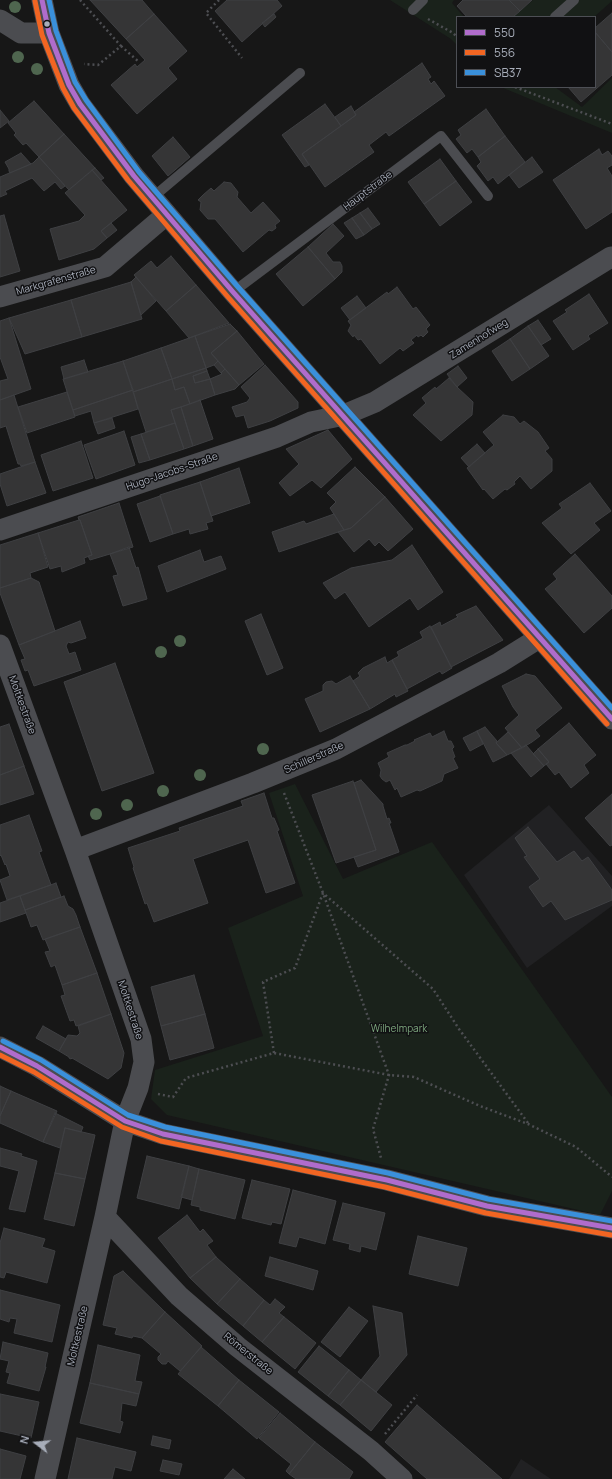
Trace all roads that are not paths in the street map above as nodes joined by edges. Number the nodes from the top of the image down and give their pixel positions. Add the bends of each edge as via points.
1 (42, 0) edge
2 (423, 0) edge
3 (574, 0) edge
4 (413, 10) dead end
5 (556, 16) edge
6 (0, 20) edge
7 (49, 33) junction
8 (300, 73) dead end
9 (488, 196) dead end
10 (152, 198) junction
11 (166, 215) junction
12 (612, 258) edge
13 (233, 292) junction
14 (0, 297) edge
15 (344, 416) junction
16 (0, 530) edge
17 (539, 638) junction
18 (0, 645) edge
19 (612, 719) edge
20 (75, 850) junction
21 (0, 1047) edge
22 (125, 1121) junction
23 (105, 1217) junction
24 (612, 1228) edge
25 (45, 1479) edge
26 (402, 1479) edge

1 - 7 street
2 - 4 lane
3 - 5 lane
6 - 7 street via 21,33
7 - 10 street via 80,104
8 - 10 lane
9 - 13 lane, Hauptstraße via 441,136
10 - 11 street
11 - 13 street
11 - 14 street, Markgrafenstraße via 105,267
12 - 15 street, Zamenhofweg via 375,402
13 - 15 street
15 - 16 street, Hugo-Jacobs-Straße via 311,422 278,437
15 - 17 street
17 - 19 street
17 - 20 street, Schillerstraße via 499,663 343,746 277,774
18 - 20 street, Moltkestraße
20 - 22 street, Moltkestraße via 141,1039 144,1062 138,1088
21 - 22 street
22 - 23 street, Moltkestraße
22 - 24 street via 163,1134 387,1180 487,1206
23 - 25 street, Moltkestraße
23 - 26 street, Römerstraße via 179,1296

